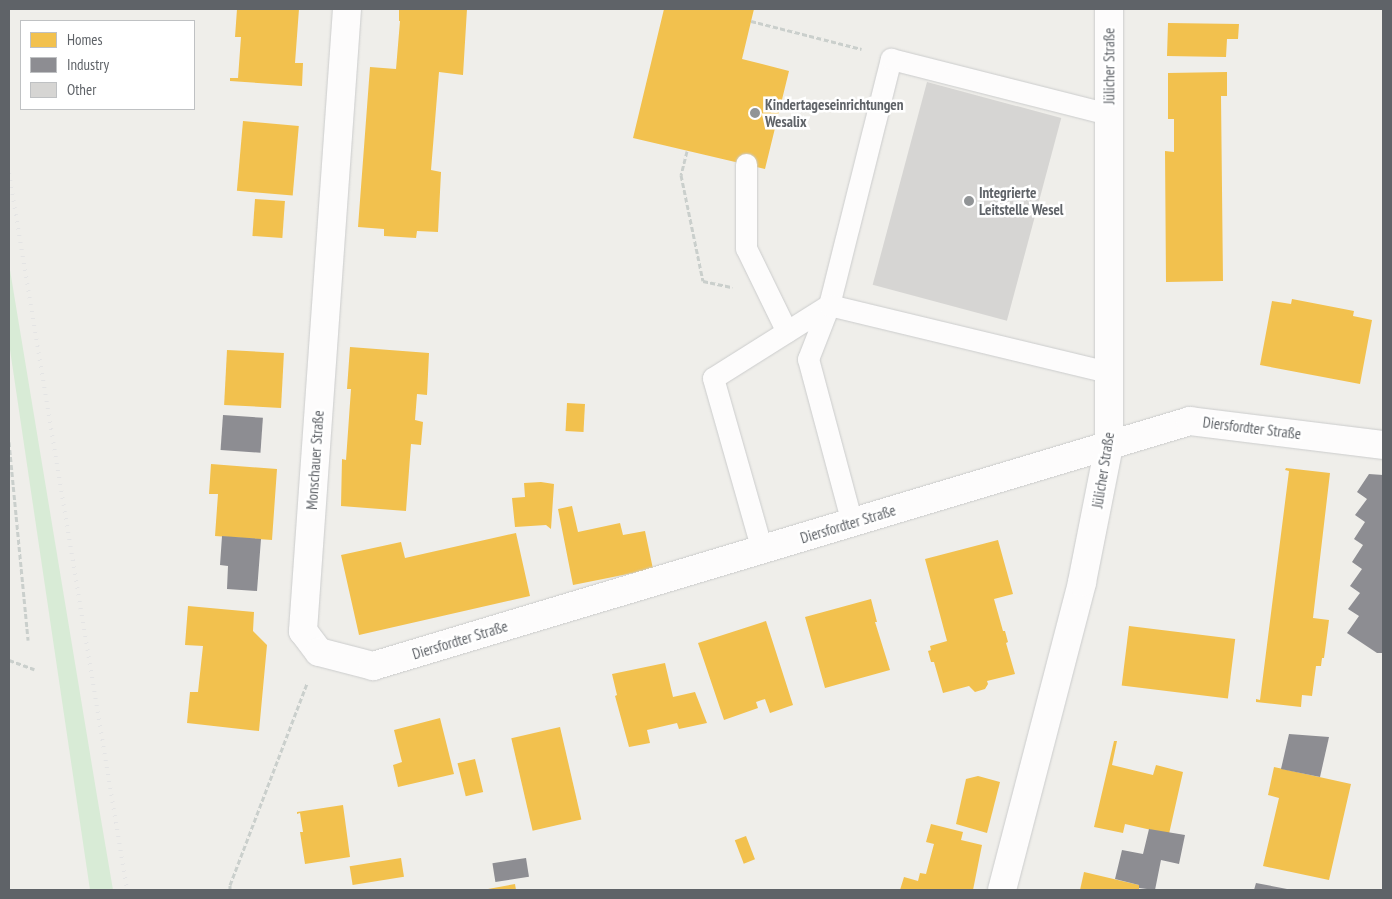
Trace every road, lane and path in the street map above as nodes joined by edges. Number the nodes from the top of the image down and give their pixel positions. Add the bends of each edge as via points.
1 (347, 9) edge
2 (1108, 9) edge
3 (751, 21) dead end
4 (891, 59) junction
5 (1109, 114) junction
6 (687, 151) dead end
7 (746, 164) dead end
8 (769, 295) junction
9 (829, 305) junction
10 (787, 332) junction
11 (1109, 372) junction
12 (9, 442) edge
13 (1383, 445) edge
14 (1110, 446) junction
15 (852, 523) junction
16 (762, 550) junction
17 (28, 640) dead end
18 (319, 652) junction
19 (9, 660) edge
20 (34, 669) dead end
21 (230, 890) edge
22 (1002, 890) edge

1 - 18 street, Monschauer Straße via 303,631
2 - 5 street, Jülicher Straße
3 - 4 path
4 - 5 lane
4 - 9 lane
5 - 11 street, Jülicher Straße
6 - 8 path via 681,175 703,281
7 - 8 lane via 746,248
8 - 10 lane
9 - 10 lane
9 - 11 lane
9 - 15 lane via 808,359
10 - 16 lane via 713,378
11 - 14 street, Jülicher Straße
12 - 17 path
13 - 14 street, Diersfordter Straße via 1190,421
14 - 15 street, Diersfordter Straße
14 - 22 street, Jülicher Straße via 1082,582
15 - 16 street, Diersfordter Straße
16 - 18 street, Diersfordter Straße via 373,666
18 - 21 path
19 - 20 path

